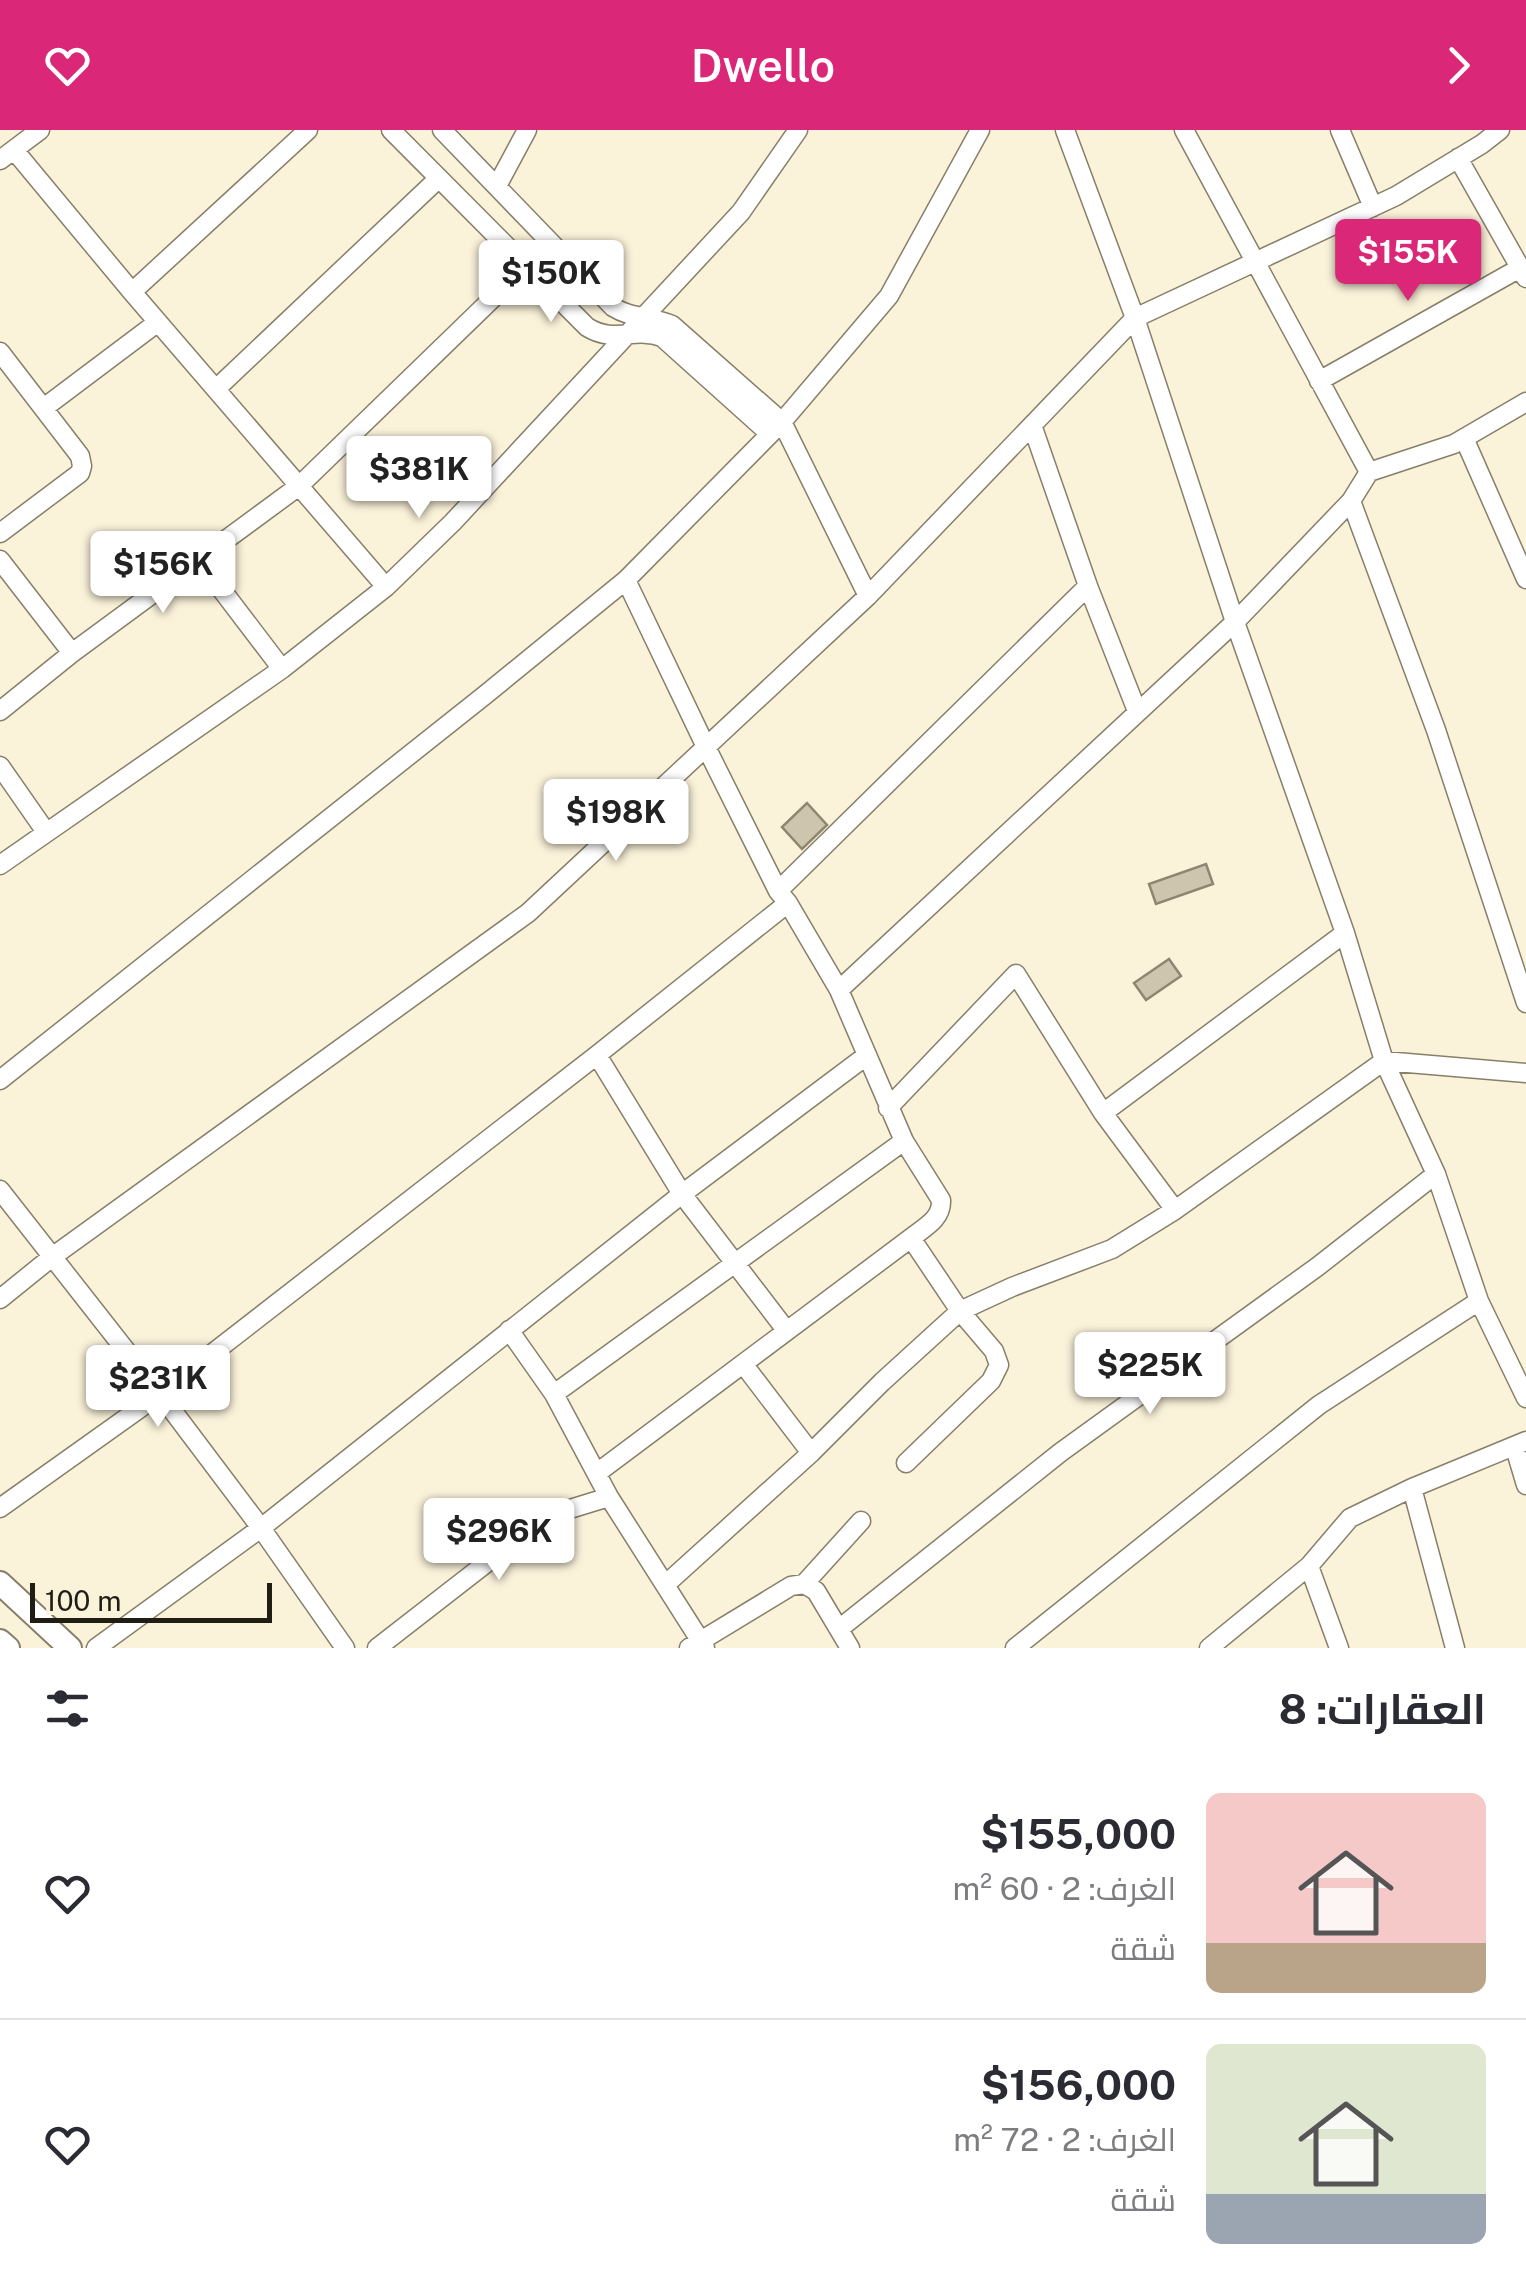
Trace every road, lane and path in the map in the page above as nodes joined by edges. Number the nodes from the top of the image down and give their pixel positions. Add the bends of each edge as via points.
1 (40, 130) edge
2 (308, 130) edge
3 (391, 130) edge
4 (442, 130) edge
5 (528, 130) edge
6 (798, 130) edge
7 (980, 130) edge
8 (1064, 130) edge
9 (1184, 130) edge
10 (1340, 130) edge
11 (1500, 130) edge
12 (1479, 137) edge
13 (7, 155) edge
14 (1458, 158) junction
15 (439, 178) junction
16 (497, 186) junction
17 (1374, 207) junction
18 (1255, 264) junction
19 (525, 266) junction
20 (1523, 273) edge
21 (132, 292) junction
22 (643, 318) junction
23 (1135, 318) junction
24 (158, 322) junction
25 (627, 334) junction
26 (0, 352) edge
27 (1319, 381) junction
28 (216, 389) junction
29 (1526, 402) edge
30 (45, 407) junction
31 (1032, 425) junction
32 (776, 428) junction
33 (1464, 438) junction
34 (1369, 472) junction
35 (299, 486) junction
36 (1351, 501) junction
37 (0, 533) edge
38 (0, 560) edge
39 (199, 560) junction
40 (1526, 578) edge
41 (626, 580) junction
42 (1088, 586) junction
43 (386, 587) junction
44 (868, 596) junction
45 (1235, 622) junction
46 (72, 654) junction
47 (282, 668) junction
48 (0, 710) edge
49 (1137, 711) junction
50 (706, 747) junction
51 (0, 766) edge
52 (46, 832) junction
53 (0, 865) edge
54 (783, 897) junction
55 (1345, 934) junction
56 (839, 990) junction
57 (1526, 1003) edge
58 (598, 1055) junction
59 (866, 1056) junction
60 (1384, 1061) junction
61 (1525, 1075) edge
62 (0, 1080) edge
63 (888, 1108) junction
64 (1103, 1112) junction
65 (904, 1141) junction
66 (1436, 1174) junction
67 (0, 1190) edge
68 (682, 1194) junction
69 (1175, 1210) junction
70 (911, 1238) junction
71 (52, 1257) junction
72 (735, 1263) junction
73 (0, 1299) edge
74 (1478, 1302) junction
75 (960, 1311) junction
76 (509, 1330) junction
77 (786, 1330) junction
78 (744, 1365) junction
79 (160, 1394) junction
80 (554, 1394) junction
81 (1526, 1398) edge
82 (1520, 1444) edge
83 (811, 1453) junction
84 (906, 1463) dead end
85 (598, 1473) junction
86 (1526, 1484) edge
87 (1412, 1488) junction
88 (610, 1497) junction
89 (0, 1508) edge
90 (861, 1521) dead end
91 (260, 1528) junction
92 (1309, 1566) junction
93 (0, 1582) edge
94 (665, 1584) junction
95 (804, 1584) junction
96 (839, 1629) junction
97 (0, 1641) edge
98 (698, 1645) edge
99 (8, 1648) edge
100 (70, 1648) edge
101 (96, 1648) edge
102 (345, 1648) edge
103 (376, 1648) edge
104 (850, 1648) edge
105 (1015, 1648) edge
106 (1208, 1648) edge
107 (1339, 1648) edge
108 (1455, 1648) edge

1 - 13 street
2 - 21 street
3 - 15 street
4 - 16 street
5 - 16 street
6 - 22 street via 741,212
7 - 32 street via 889,296
8 - 23 street
9 - 18 street
10 - 17 street
11 - 12 street
12 - 14 street
13 - 21 street
14 - 17 street
14 - 20 street
15 - 19 street
15 - 28 street
16 - 22 street via 613,307
17 - 18 street
18 - 23 street
18 - 27 street
19 - 25 street via 594,332
19 - 35 street
20 - 27 street
21 - 24 street
22 - 25 street
22 - 32 street via 680,331
23 - 31 street
23 - 45 street
24 - 28 street
24 - 30 street
25 - 32 street via 670,341
25 - 43 street
26 - 30 street
27 - 34 street
28 - 35 street
29 - 33 street
30 - 37 street via 80,456 80,473
31 - 42 street
31 - 44 street
32 - 41 street
32 - 44 street
33 - 34 street
33 - 40 street
34 - 36 street
35 - 39 street
35 - 43 street
36 - 45 street
36 - 57 street
38 - 46 street
39 - 46 street
39 - 47 street
41 - 50 street
41 - 62 street
42 - 49 street
42 - 54 street
43 - 47 street
44 - 50 street
45 - 49 street
45 - 55 street
46 - 48 street
47 - 52 street
49 - 56 street
50 - 54 street
50 - 71 street via 528,913
51 - 52 street
52 - 53 street
54 - 56 street
54 - 58 street
55 - 60 street
55 - 64 street
56 - 59 street
58 - 68 street
58 - 79 street
59 - 63 street
59 - 68 street
60 - 61 street
60 - 66 street
60 - 69 street
63 - 64 street via 1016,974
63 - 65 street
64 - 69 street
65 - 70 street via 941,1200 938,1216
65 - 72 street
66 - 74 street
66 - 96 street via 1061,1452
67 - 71 street
68 - 72 street
68 - 76 street
69 - 75 street via 1112,1249
70 - 75 street
70 - 77 street
71 - 73 street
71 - 79 street
72 - 77 street
72 - 80 street
74 - 81 street
74 - 105 street via 1319,1405
75 - 83 street
75 - 84 street via 994,1351 998,1371
76 - 80 street
76 - 91 street
77 - 78 street
78 - 83 street
78 - 85 street
79 - 89 street
79 - 91 street
80 - 85 street
82 - 86 street
82 - 87 street
83 - 94 street
85 - 88 street
87 - 92 street via 1350,1518
87 - 108 street
88 - 94 street
88 - 103 street via 547,1516
90 - 95 street
91 - 101 street
91 - 102 street
92 - 106 street
92 - 107 street
93 - 100 main road
94 - 98 street
95 - 96 street via 816,1591
95 - 98 street
96 - 104 street
97 - 99 main road

